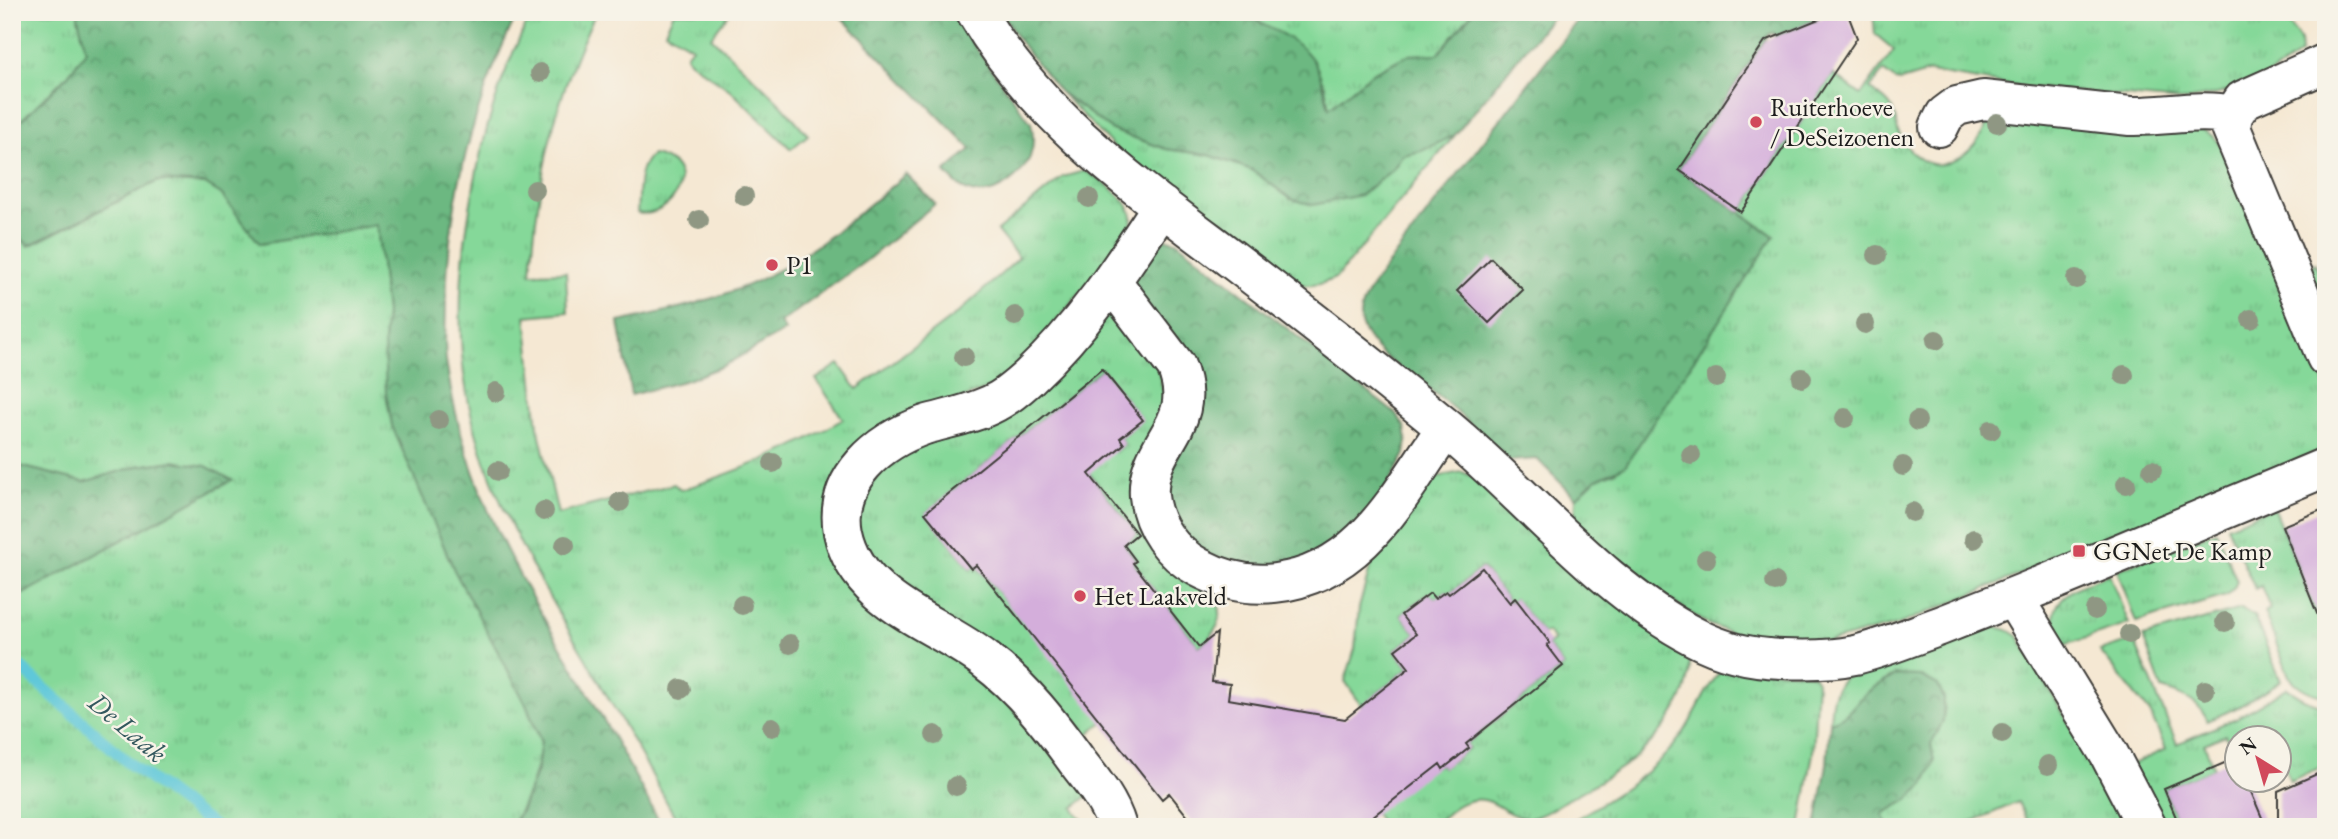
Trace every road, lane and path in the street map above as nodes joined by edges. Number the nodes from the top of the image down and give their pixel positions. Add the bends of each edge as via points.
1 (976, 12) edge
2 (2326, 64) edge
3 (2233, 115) junction
4 (1939, 127) dead end
5 (1162, 206) junction
6 (1112, 282) junction
7 (2326, 357) edge
8 (1446, 428) junction
9 (2326, 467) edge
10 (2013, 597) junction
11 (1118, 827) edge
12 (2147, 827) edge

1 - 5 lane via 1009,62 1056,115 1089,149
2 - 3 lane via 2243,100
3 - 4 lane via 2130,116 1983,100 1958,106 1945,115
3 - 7 lane via 2231,128
5 - 6 lane
5 - 8 lane
6 - 8 lane via 1182,380 1182,407 1157,457 1149,496 1166,540 1208,573 1264,584 1312,575 1336,563 1376,527
6 - 11 lane via 1057,348 1014,390 974,411 898,437 872,455 846,489 842,509 846,544 869,583 982,657 1023,692 1098,789
8 - 10 lane via 1613,580 1694,637 1727,650 1782,659 1852,656
9 - 10 lane
10 - 12 lane via 2109,754

